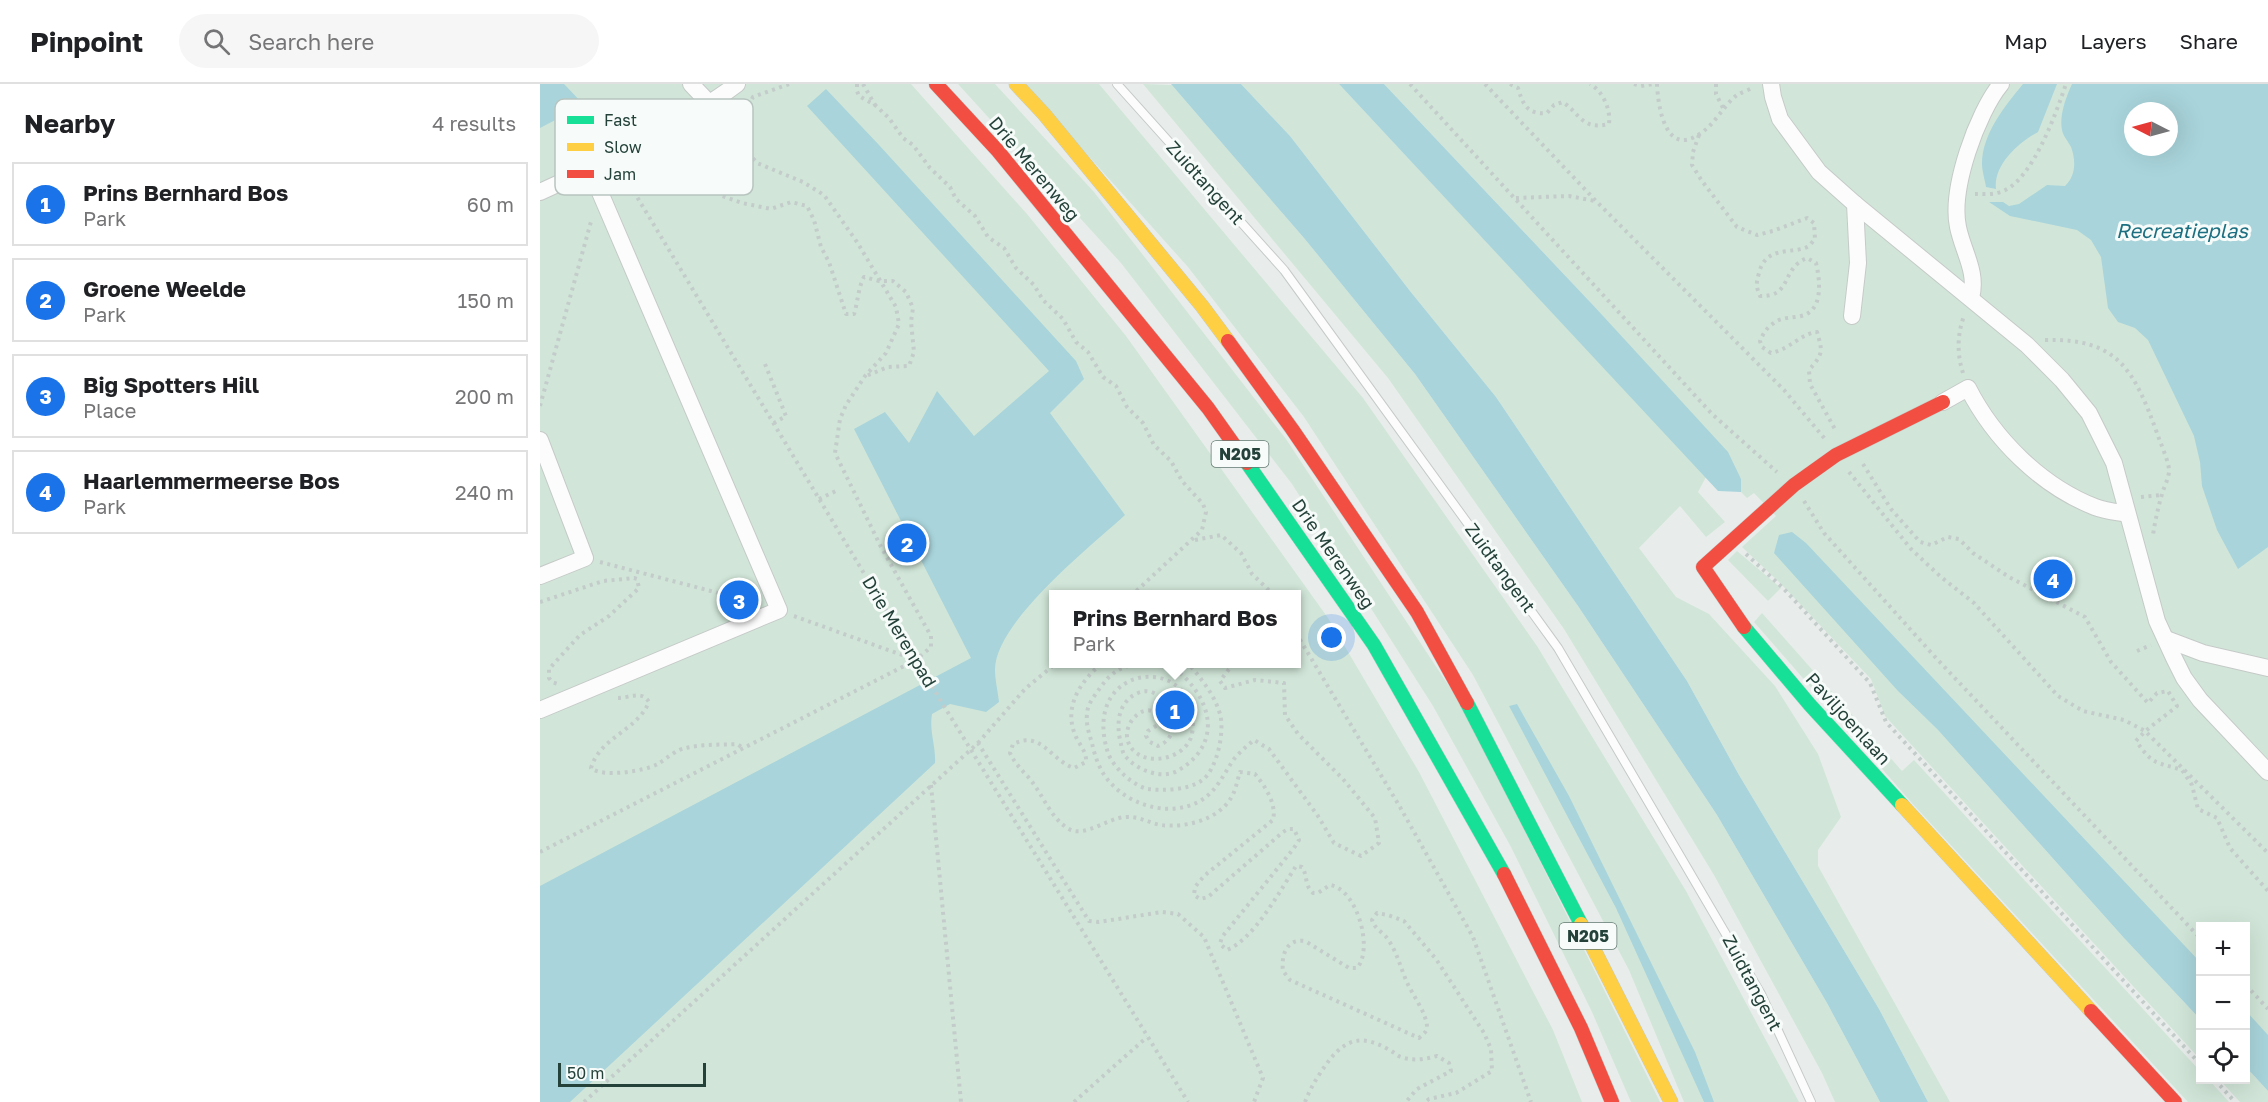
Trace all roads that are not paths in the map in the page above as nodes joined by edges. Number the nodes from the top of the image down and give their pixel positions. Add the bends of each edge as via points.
1 (691, 84) edge
2 (737, 84) edge
3 (936, 84) edge
4 (1016, 84) edge
5 (1117, 84) edge
6 (1771, 84) edge
7 (2001, 84) edge
8 (705, 99) edge
9 (717, 99) edge
10 (555, 185) edge
11 (540, 192) edge
12 (601, 195) edge
13 (1855, 204) junction
14 (1971, 298) junction
15 (1852, 316) dead end
16 (1943, 402) joint
17 (540, 440) edge
18 (2127, 514) junction
19 (540, 576) edge
20 (2166, 639) junction
21 (2268, 668) edge
22 (540, 710) edge
23 (2268, 772) edge
24 (1612, 1102) edge
25 (1671, 1102) edge
26 (1811, 1102) edge
27 (2175, 1102) edge

1 - 8 street
2 - 9 street
3 - 24 main road, Drie Merenweg / N205 via 998,151 1208,408 1374,645 1496,858 1581,1028
4 - 25 main road, Drie Merenweg / N205 via 1202,306 1417,612 1503,770
5 - 26 lane, Zuidtangent via 1284,270 1558,648 1761,994
6 - 13 street via 1780,119 1819,172
7 - 14 street via 1974,132 1958,193 1958,227 1974,288
10 - 11 street
12 - 22 street via 779,610
13 - 14 street
13 - 15 street via 1858,263
14 - 18 street via 2027,345 2088,413 2114,463
16 - 18 street via 1968,388 1981,414 2007,447 2040,474 2096,507
16 - 27 main road, Paviljoenlaan via 1841,452 1794,485 1703,567 1739,621 1810,705
17 - 19 street via 585,558
18 - 20 street via 2157,621
20 - 21 street via 2225,659
20 - 23 street via 2184,678 2200,700

